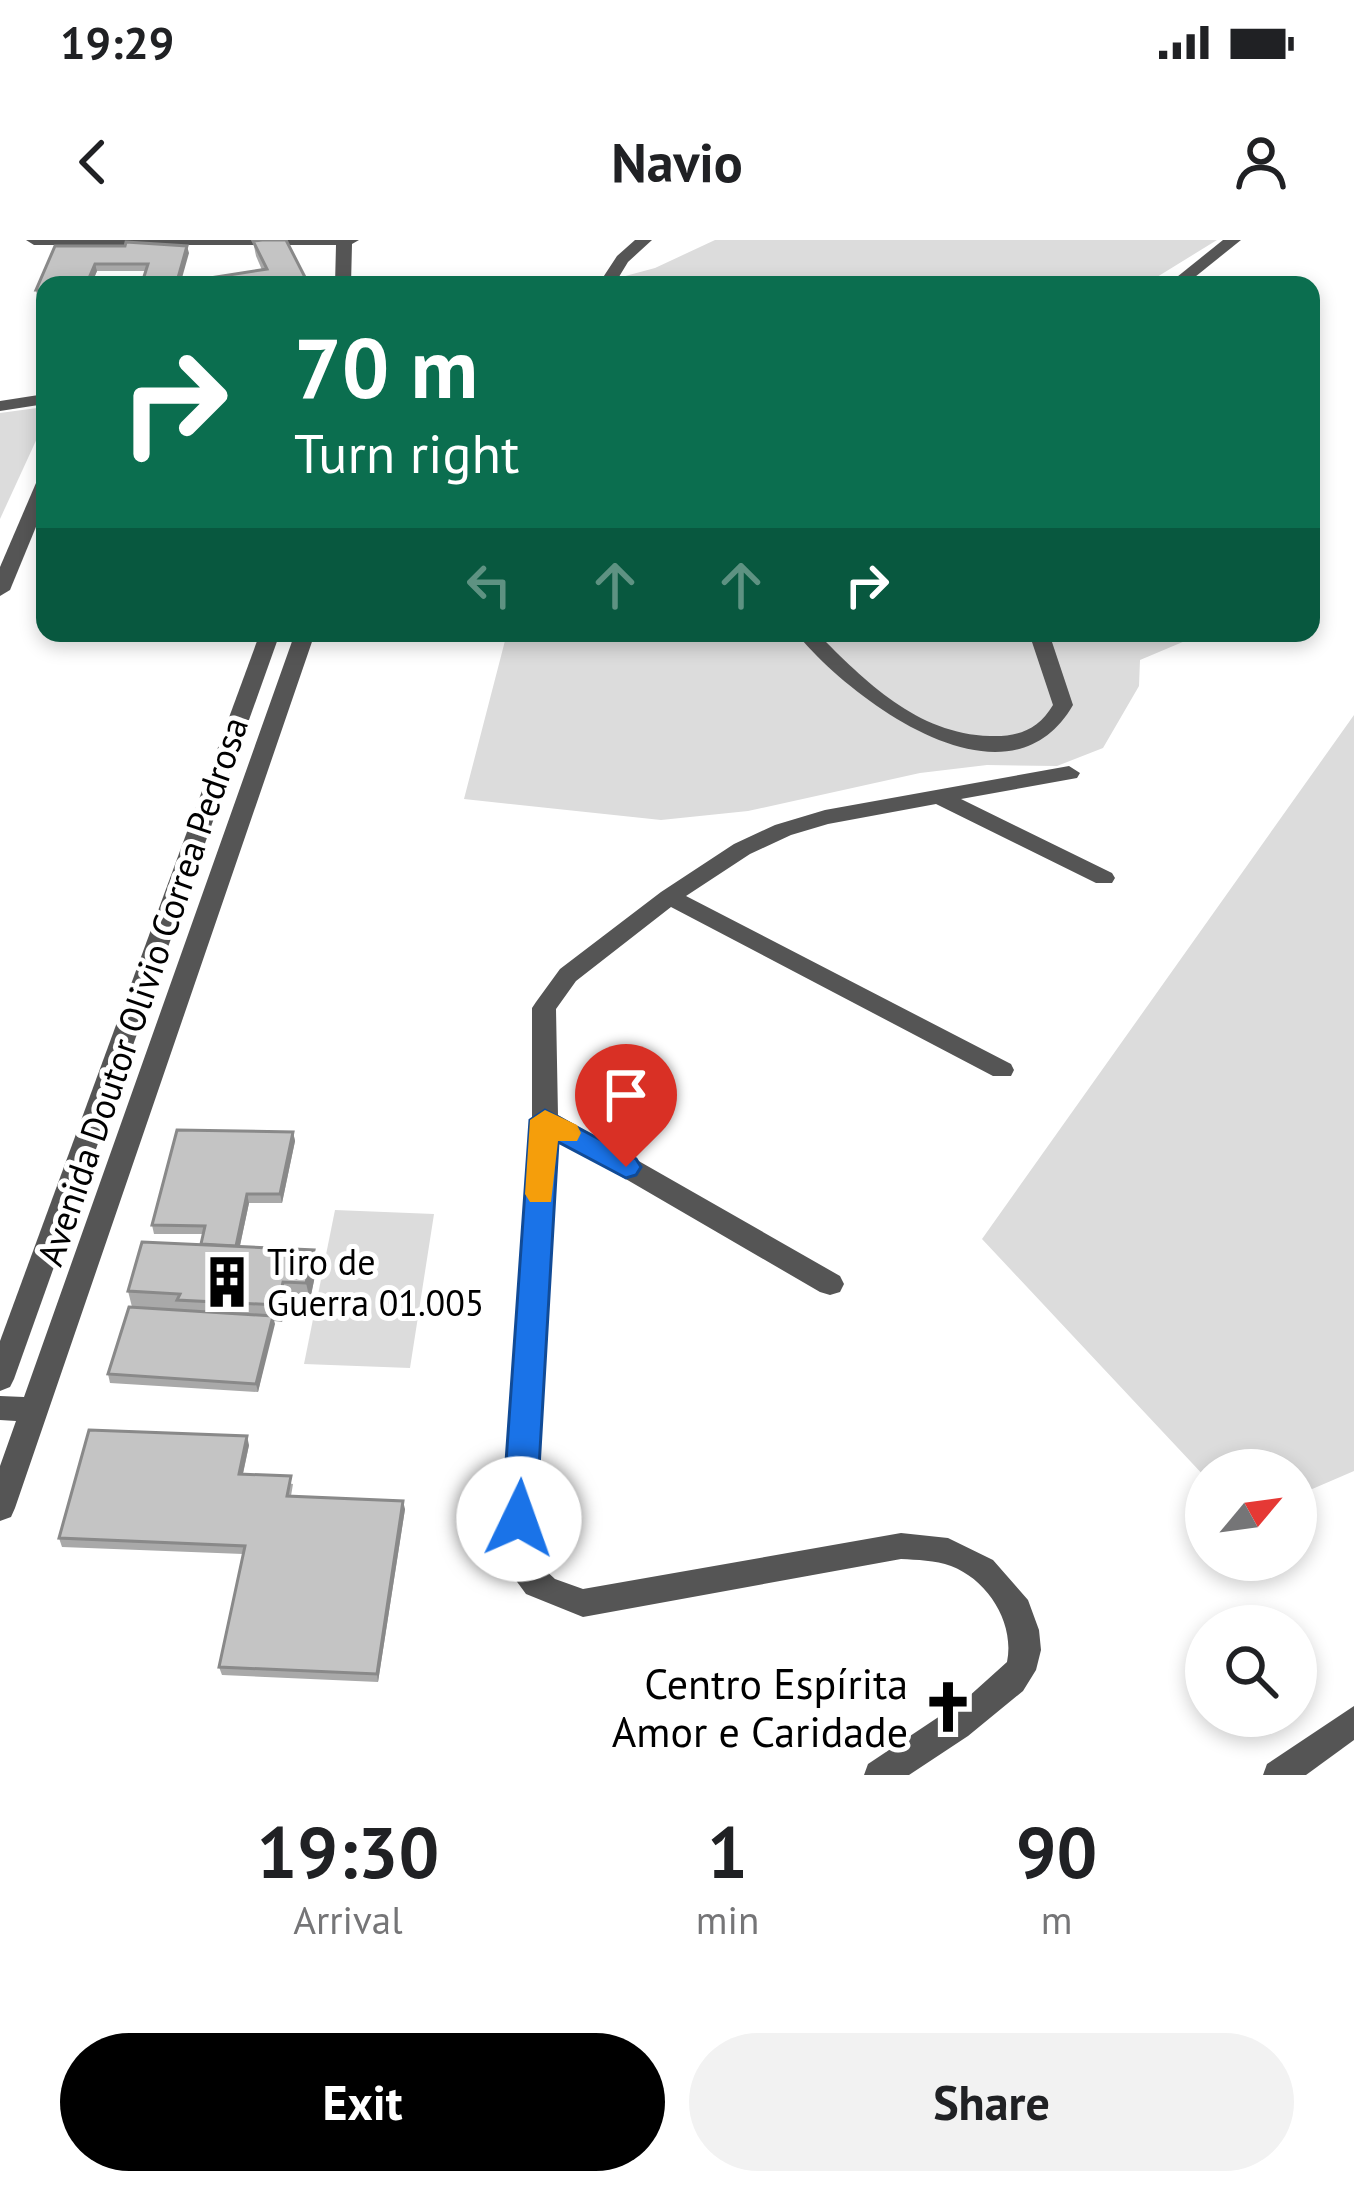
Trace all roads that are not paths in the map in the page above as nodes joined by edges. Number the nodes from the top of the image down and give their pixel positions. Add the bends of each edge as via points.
1 (34, 240) edge
2 (346, 240) edge
3 (644, 240) edge
4 (1233, 240) edge
5 (344, 276) edge
6 (612, 276) edge
7 (1187, 276) edge
8 (36, 400) edge
9 (0, 406) edge
10 (36, 504) edge
11 (0, 590) edge
12 (267, 642) edge
13 (302, 642) edge
14 (815, 642) edge
15 (1043, 642) edge
16 (1069, 773) dead end
17 (215, 786) junction
18 (248, 791) junction
19 (941, 798) junction
20 (1104, 878) dead end
21 (669, 897) junction
22 (169, 911) junction
23 (206, 917) junction
24 (1002, 1070) dead end
25 (545, 1120) junction
26 (44, 1257) junction
27 (87, 1260) junction
28 (830, 1284) dead end
29 (0, 1378) edge
30 (0, 1408) edge
31 (35, 1410) junction
32 (0, 1508) edge
33 (1354, 1720) edge
34 (880, 1775) edge
35 (1279, 1775) edge

1 - 2 street
2 - 5 street
3 - 6 street
4 - 7 street
8 - 9 street
10 - 11 street
12 - 17 street, Avenida Doutor Olivio Correa Pedrosa
13 - 18 street, Avenida Doutor Olivio Correa Pedrosa
14 - 15 street via 906,723 985,744 1033,738 1052,726 1063,705
16 - 19 street
17 - 18 street
17 - 22 street, Avenida Doutor Olivio Correa Pedrosa
18 - 23 street, Avenida Doutor Olivio Correa Pedrosa
19 - 20 street
19 - 21 street via 783,830
21 - 24 street
21 - 25 street via 568,975 544,1008
22 - 23 street
22 - 26 street, Avenida Doutor Olivio Correa Pedrosa
23 - 27 street, Avenida Doutor Olivio Correa Pedrosa
25 - 28 street
25 - 34 street via 516,1560 531,1583 583,1603 902,1546 937,1547 981,1564 1015,1604 1028,1646 1019,1675
26 - 27 street
26 - 29 street, Avenida Doutor Olivio Correa Pedrosa
27 - 31 street, Avenida Doutor Olivio Correa Pedrosa
30 - 31 street
31 - 32 street, Avenida Doutor Olivio Correa Pedrosa
33 - 35 street

